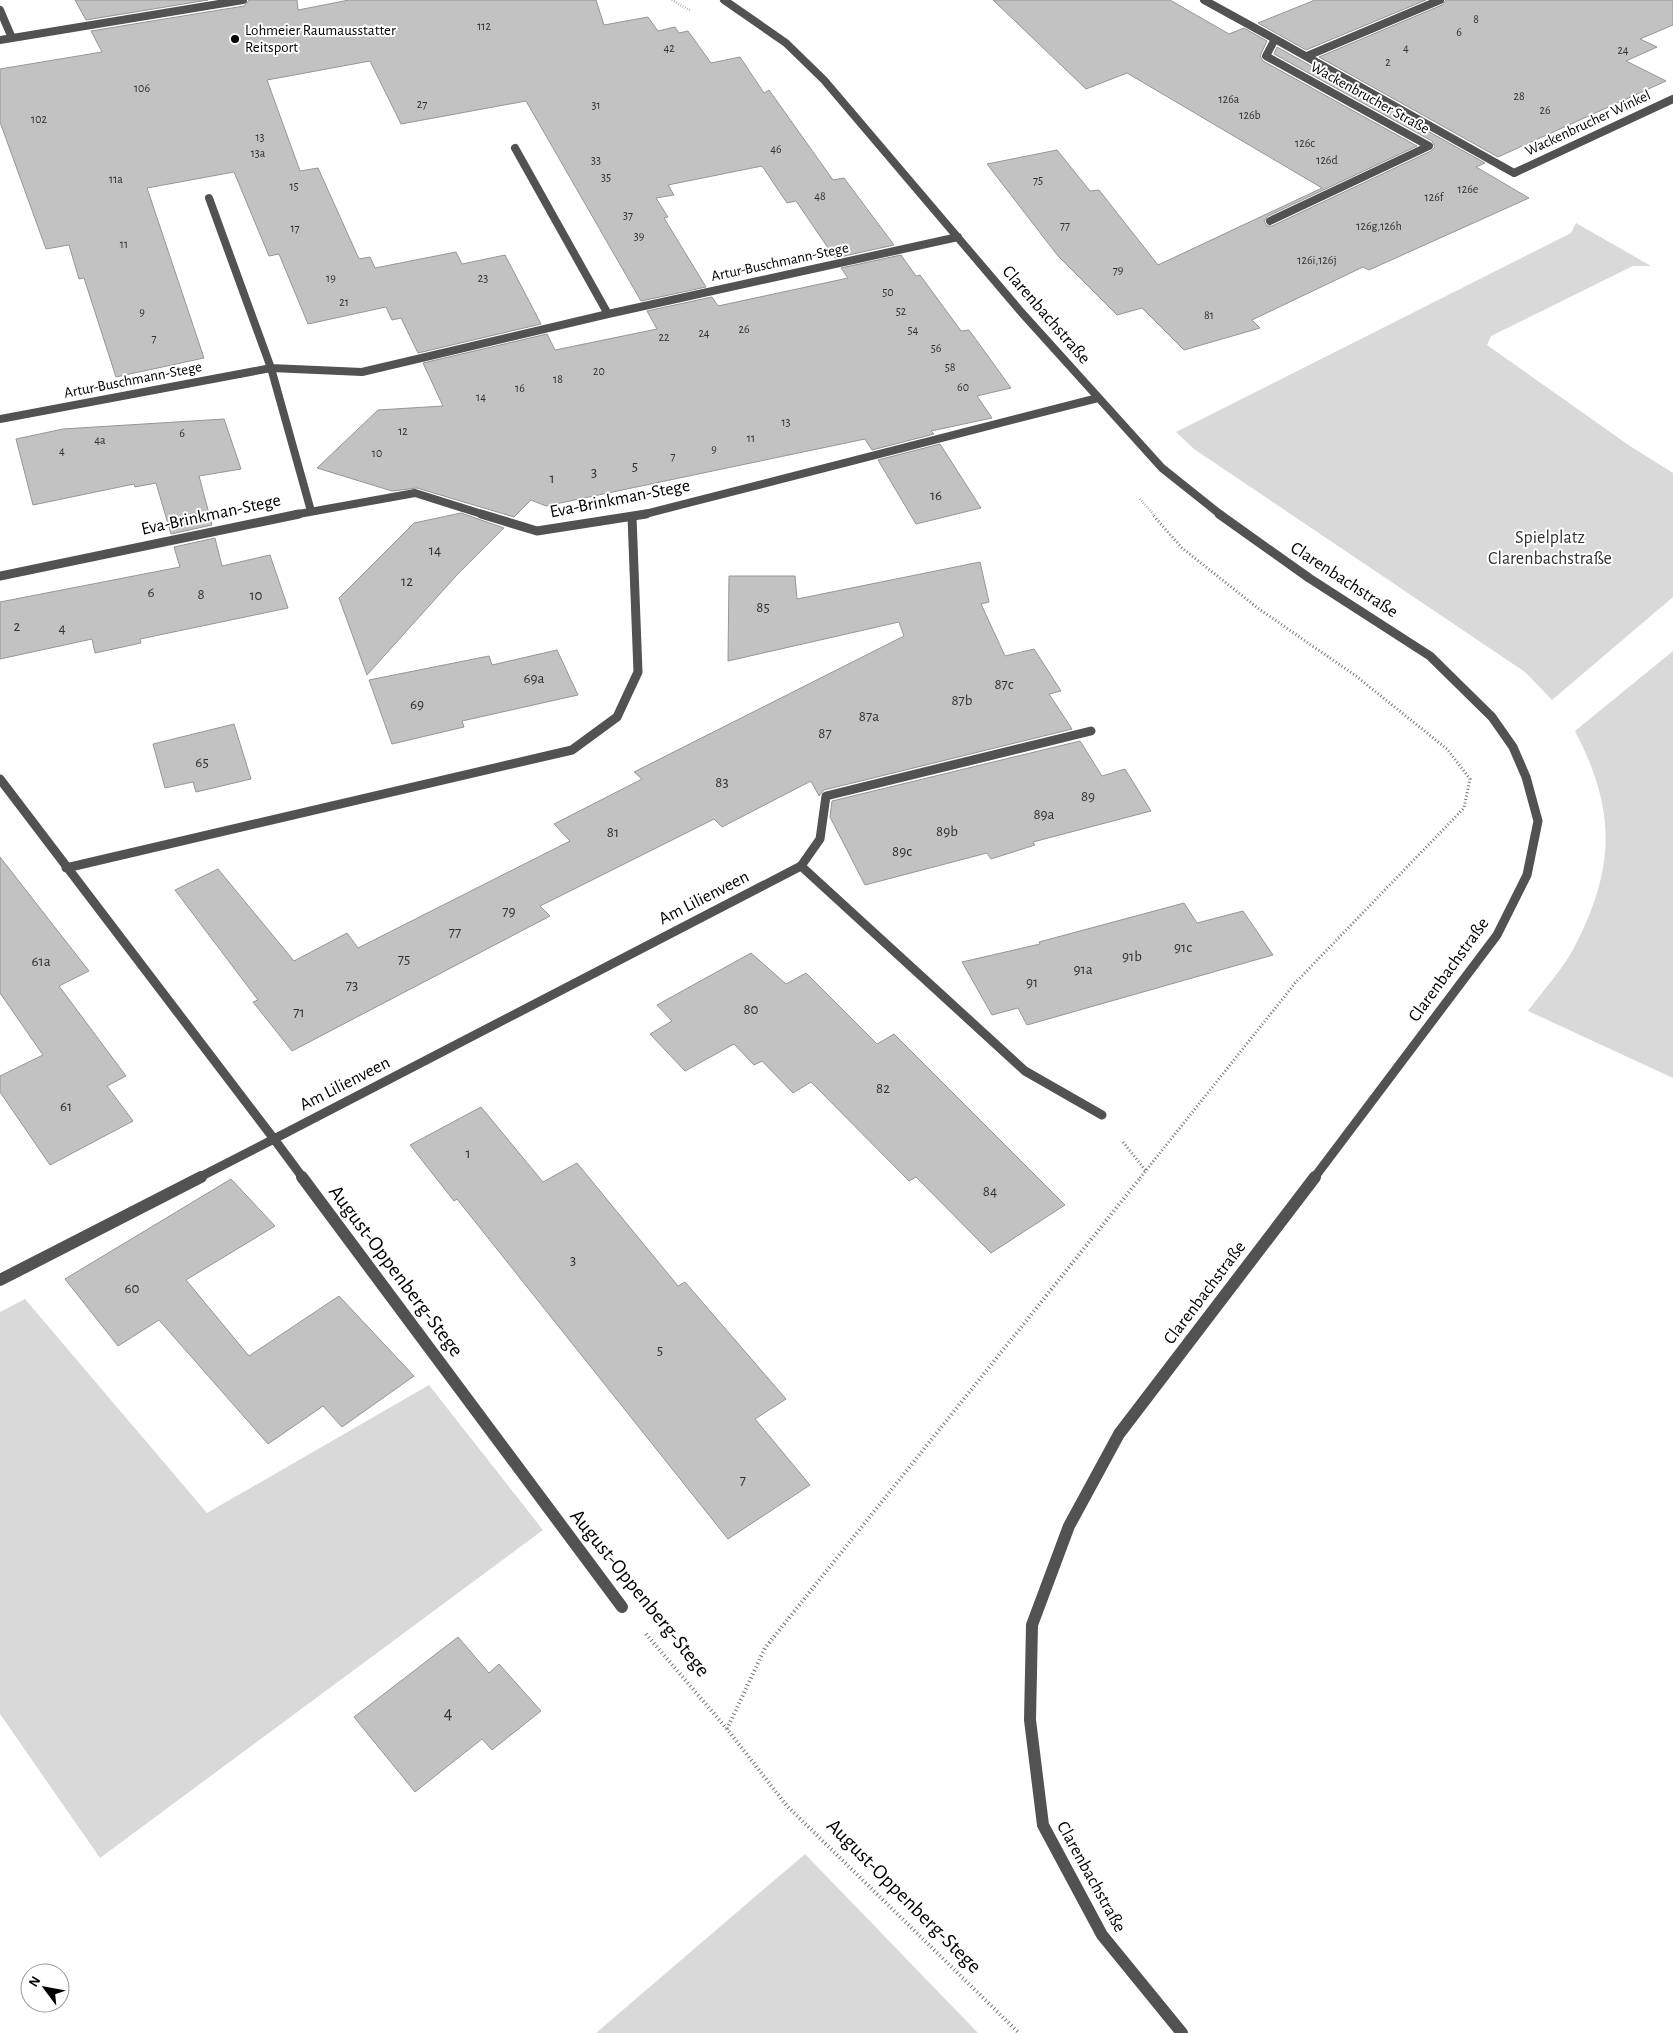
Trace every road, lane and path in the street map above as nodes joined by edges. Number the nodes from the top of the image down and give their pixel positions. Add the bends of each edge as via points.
1 (243, 0) edge
2 (672, 0) edge
3 (724, 0) edge
4 (1204, 0) edge
5 (1440, 0) edge
6 (0, 10) edge
7 (692, 12) dead end
8 (12, 38) junction
9 (1275, 39) junction
10 (0, 40) edge
11 (1307, 56) junction
12 (1673, 99) edge
13 (515, 148) dead end
14 (1514, 173) joint
15 (208, 198) dead end
16 (1270, 221) dead end
17 (958, 237) junction
18 (608, 314) junction
19 (270, 368) junction
20 (1098, 398) junction
21 (0, 419) edge
22 (1139, 497) dead end
23 (311, 511) junction
24 (632, 516) junction
25 (0, 576) edge
26 (1092, 731) dead end
27 (0, 779) edge
28 (801, 866) junction
29 (66, 868) junction
30 (1102, 1116) dead end
31 (274, 1139) junction
32 (0, 1280) edge
33 (622, 1607) joint
34 (727, 1729) junction
35 (1019, 2033) edge
36 (1182, 2033) edge

1 - 8 street
2 - 7 path
3 - 17 street, Clarenbachstraße via 786,43 824,80
4 - 9 street, Wackenbrucher Straße
5 - 11 street
6 - 8 street
8 - 10 street
9 - 11 street, Wackenbrucher Straße
9 - 16 street, Wackenbrucher Straße via 1266,56 1429,146
11 - 14 street, Wackenbrucher Straße
12 - 14 street, Wackenbrucher Winkel
13 - 18 street
15 - 19 street
17 - 18 street, Artur-Buschmann-Stege
17 - 20 street, Clarenbachstraße
18 - 19 street, Artur-Buschmann-Stege via 362,372
19 - 21 street, Artur-Buschmann-Stege
19 - 23 street
20 - 24 street, Eva-Brinkman-Stege
20 - 36 street, Clarenbachstraße via 1162,468 1230,522 1309,578 1430,656 1492,717 1513,747 1526,777 1538,821 1527,875 1497,935 1119,1434 1069,1526 1032,1626 1030,1720 1042,1824 1102,1935
22 - 34 path via 1182,548 1259,609 1356,676 1447,749 1470,779 1464,808 1290,990 765,1648
23 - 24 street, Eva-Brinkman-Stege via 414,493 537,531
23 - 25 street, Eva-Brinkman-Stege
24 - 29 street via 638,672 617,717 572,750
26 - 28 street via 826,796 820,839
27 - 29 street
28 - 30 street via 1025,1071
28 - 31 street, Am Lilienveen
29 - 31 street
31 - 32 street, Am Lilienveen
31 - 33 street, August-Oppenberg-Stege
33 - 34 path, August-Oppenberg-Stege
34 - 35 path, August-Oppenberg-Stege via 787,1806

